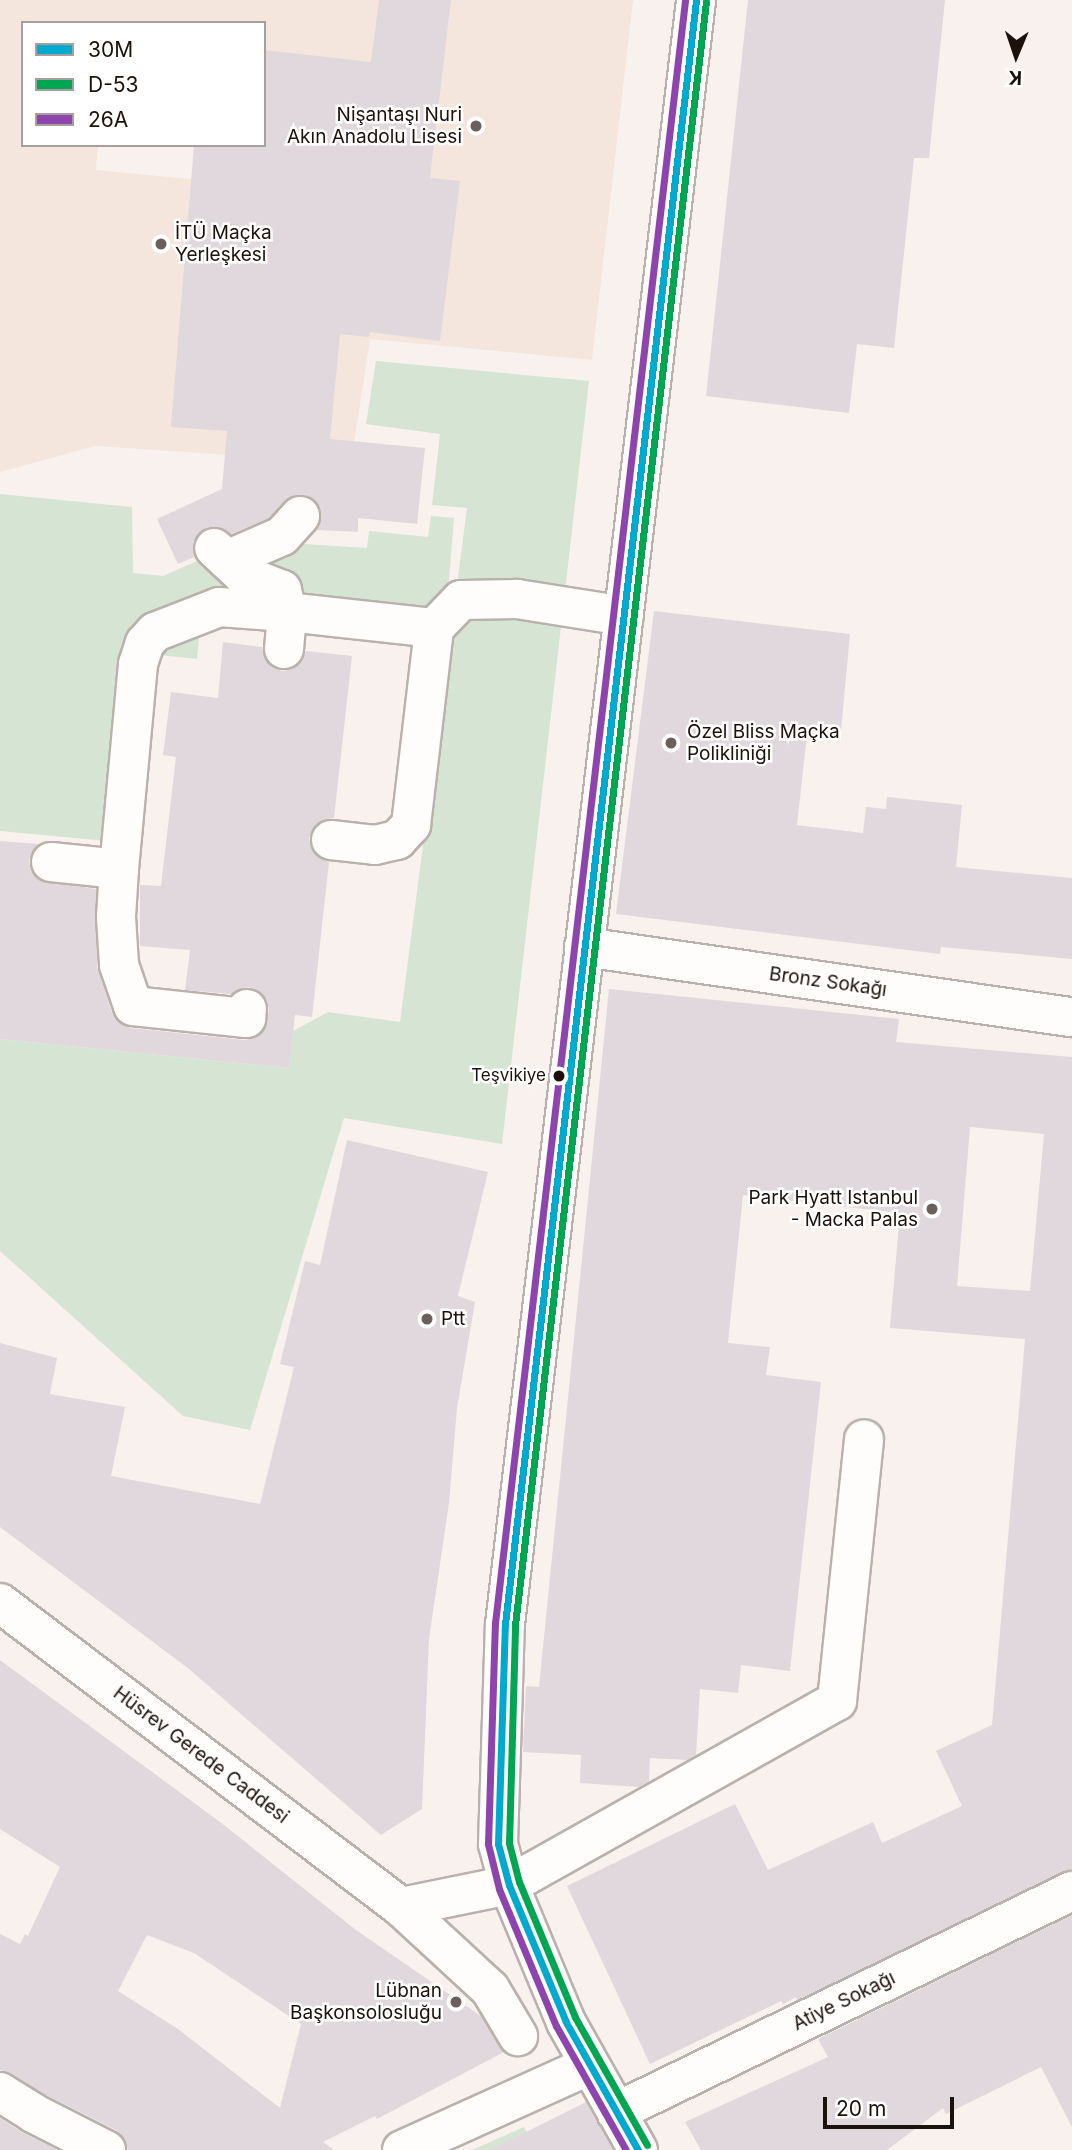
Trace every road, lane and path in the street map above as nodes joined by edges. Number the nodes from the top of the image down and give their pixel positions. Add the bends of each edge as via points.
1 (696, 0) edge
2 (257, 538) dead end
3 (624, 616) junction
4 (434, 628) junction
5 (286, 630) junction
6 (331, 840) dead end
7 (51, 862) dead end
8 (119, 869) junction
9 (584, 947) junction
10 (237, 1017) dead end
11 (1072, 1017) edge
12 (863, 1439) dead end
13 (0, 1602) edge
14 (509, 1885) junction
15 (1072, 1891) edge
16 (401, 1907) junction
17 (518, 2036) dead end
18 (590, 2065) junction
19 (0, 2092) edge
20 (616, 2112) junction
21 (106, 2150) edge
22 (402, 2150) edge
23 (638, 2150) edge

1 - 3 street
2 - 5 street via 242,574 282,590
3 - 4 street via 517,599 461,600
3 - 9 street
4 - 5 street
4 - 6 street via 411,825 397,840 375,845
5 - 8 street via 219,607 155,632 145,643 138,664
7 - 8 street
8 - 10 street via 105,916 133,1010
9 - 11 street, Bronz Sokağı
9 - 14 street via 505,1623 498,1844
12 - 14 street via 837,1702
13 - 16 street, Hüsrev Gerede Caddesi
14 - 16 street
14 - 18 street via 566,2022
15 - 20 street, Atiye Sokağı
16 - 17 street, Hüsrev Gerede Caddesi via 490,1989
18 - 20 street
18 - 22 street
19 - 21 street
20 - 23 street

